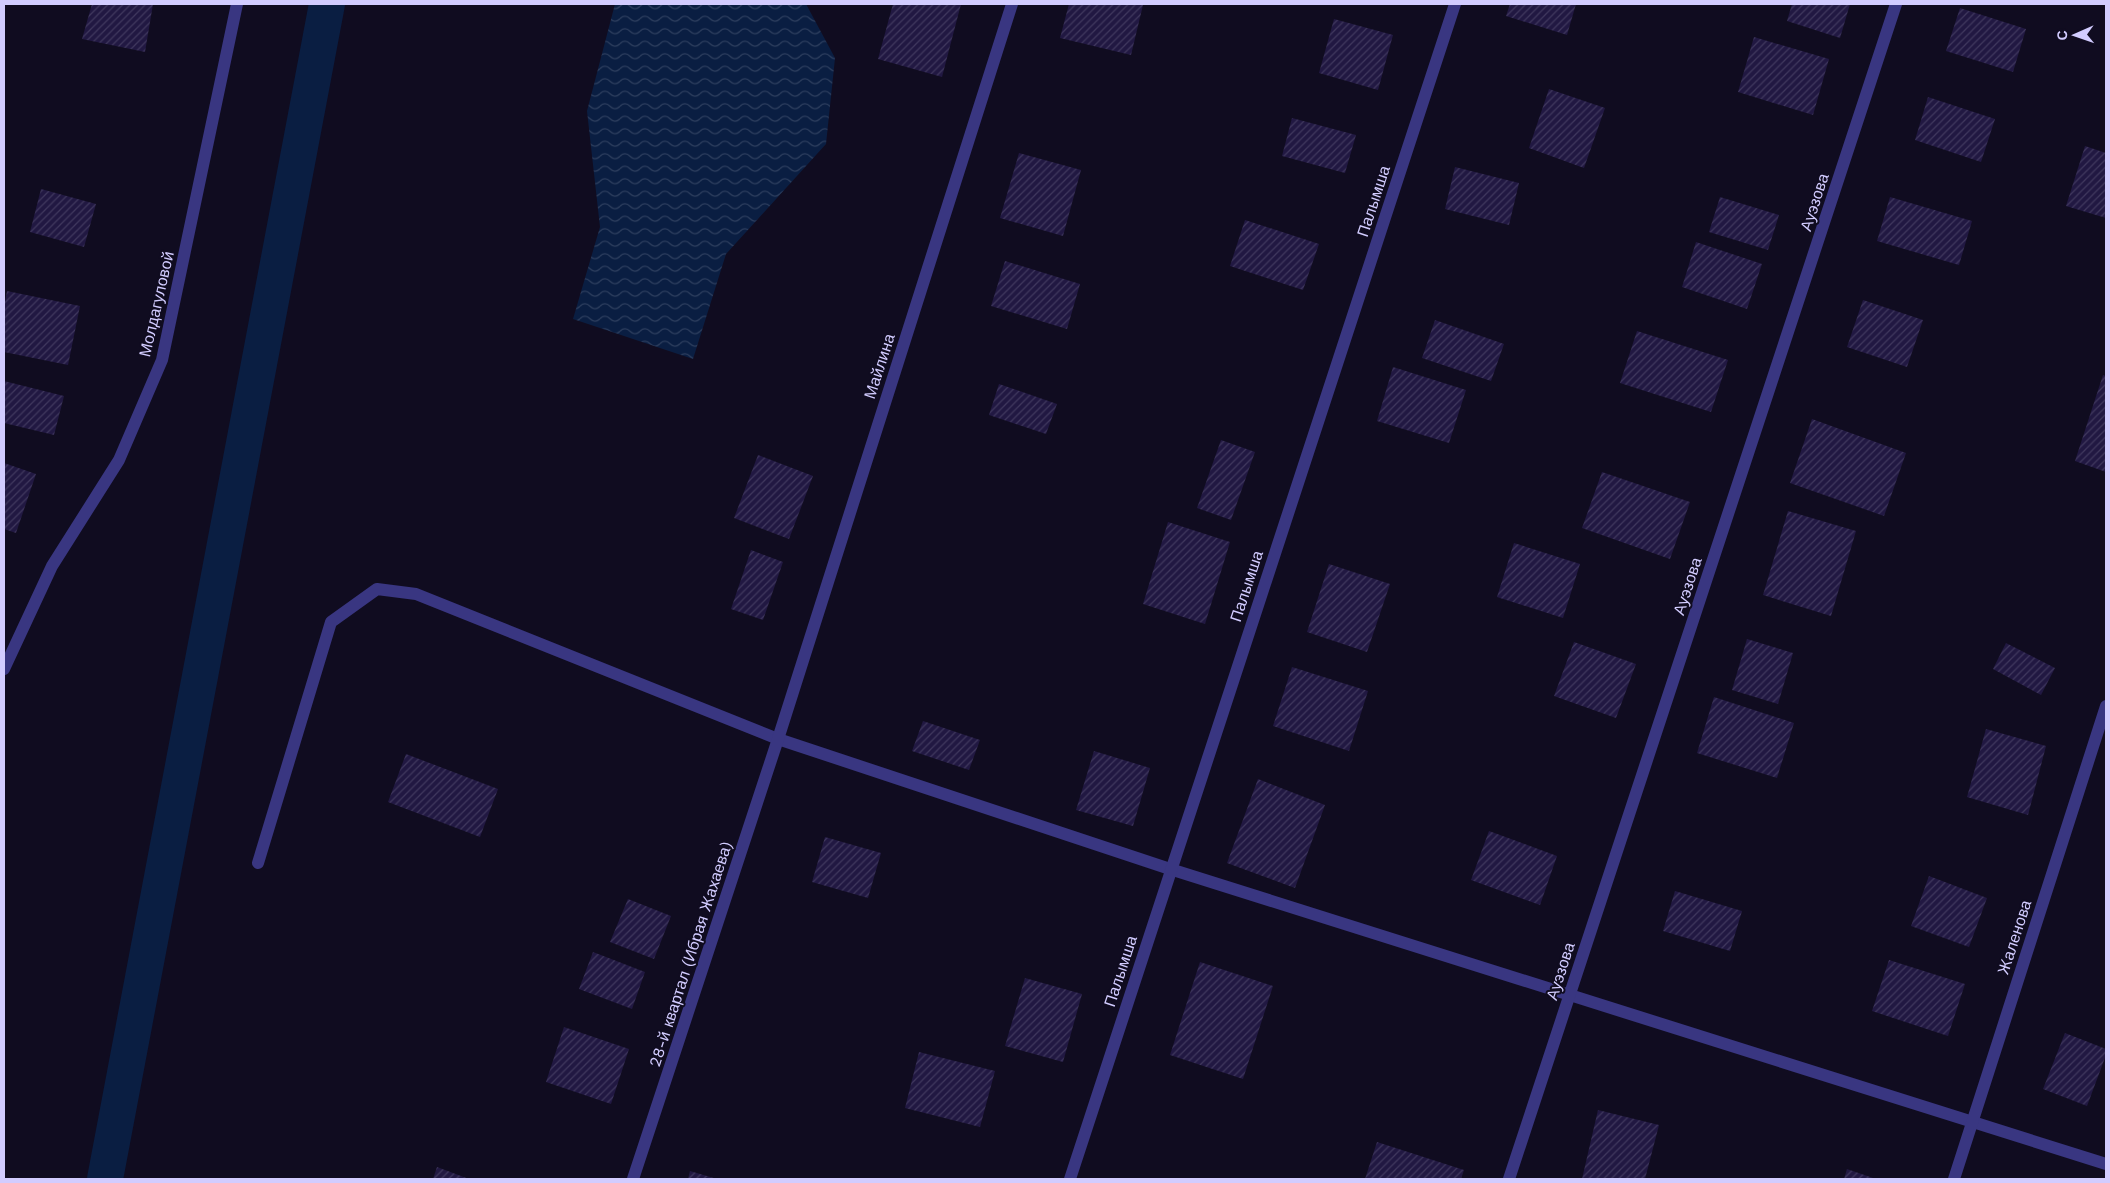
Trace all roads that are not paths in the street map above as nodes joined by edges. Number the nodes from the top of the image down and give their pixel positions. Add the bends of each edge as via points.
1 (236, 4) edge
2 (1012, 4) edge
3 (1455, 4) edge
4 (1896, 4) edge
5 (4, 669) edge
6 (2106, 706) edge
7 (778, 739) junction
8 (258, 863) dead end
9 (1170, 869) junction
10 (1570, 995) junction
11 (1972, 1122) junction
12 (2106, 1164) edge
13 (633, 1179) edge
14 (1070, 1179) edge
15 (1509, 1179) edge
16 (1954, 1179) edge

1 - 5 street, Молдагуловой via 162,360 119,460 52,566
2 - 7 street, Майлина
3 - 9 street, Палымша
4 - 10 street, Ауэзова
6 - 11 street, Жаленова
7 - 8 street via 416,594 377,589 332,622
7 - 9 street
7 - 13 street, 28-й квартал (Ибрая Жахаева)
9 - 10 street
9 - 14 street, Палымша
10 - 11 street
10 - 15 street, Ауэзова
11 - 12 street
11 - 16 street, Жаленова

